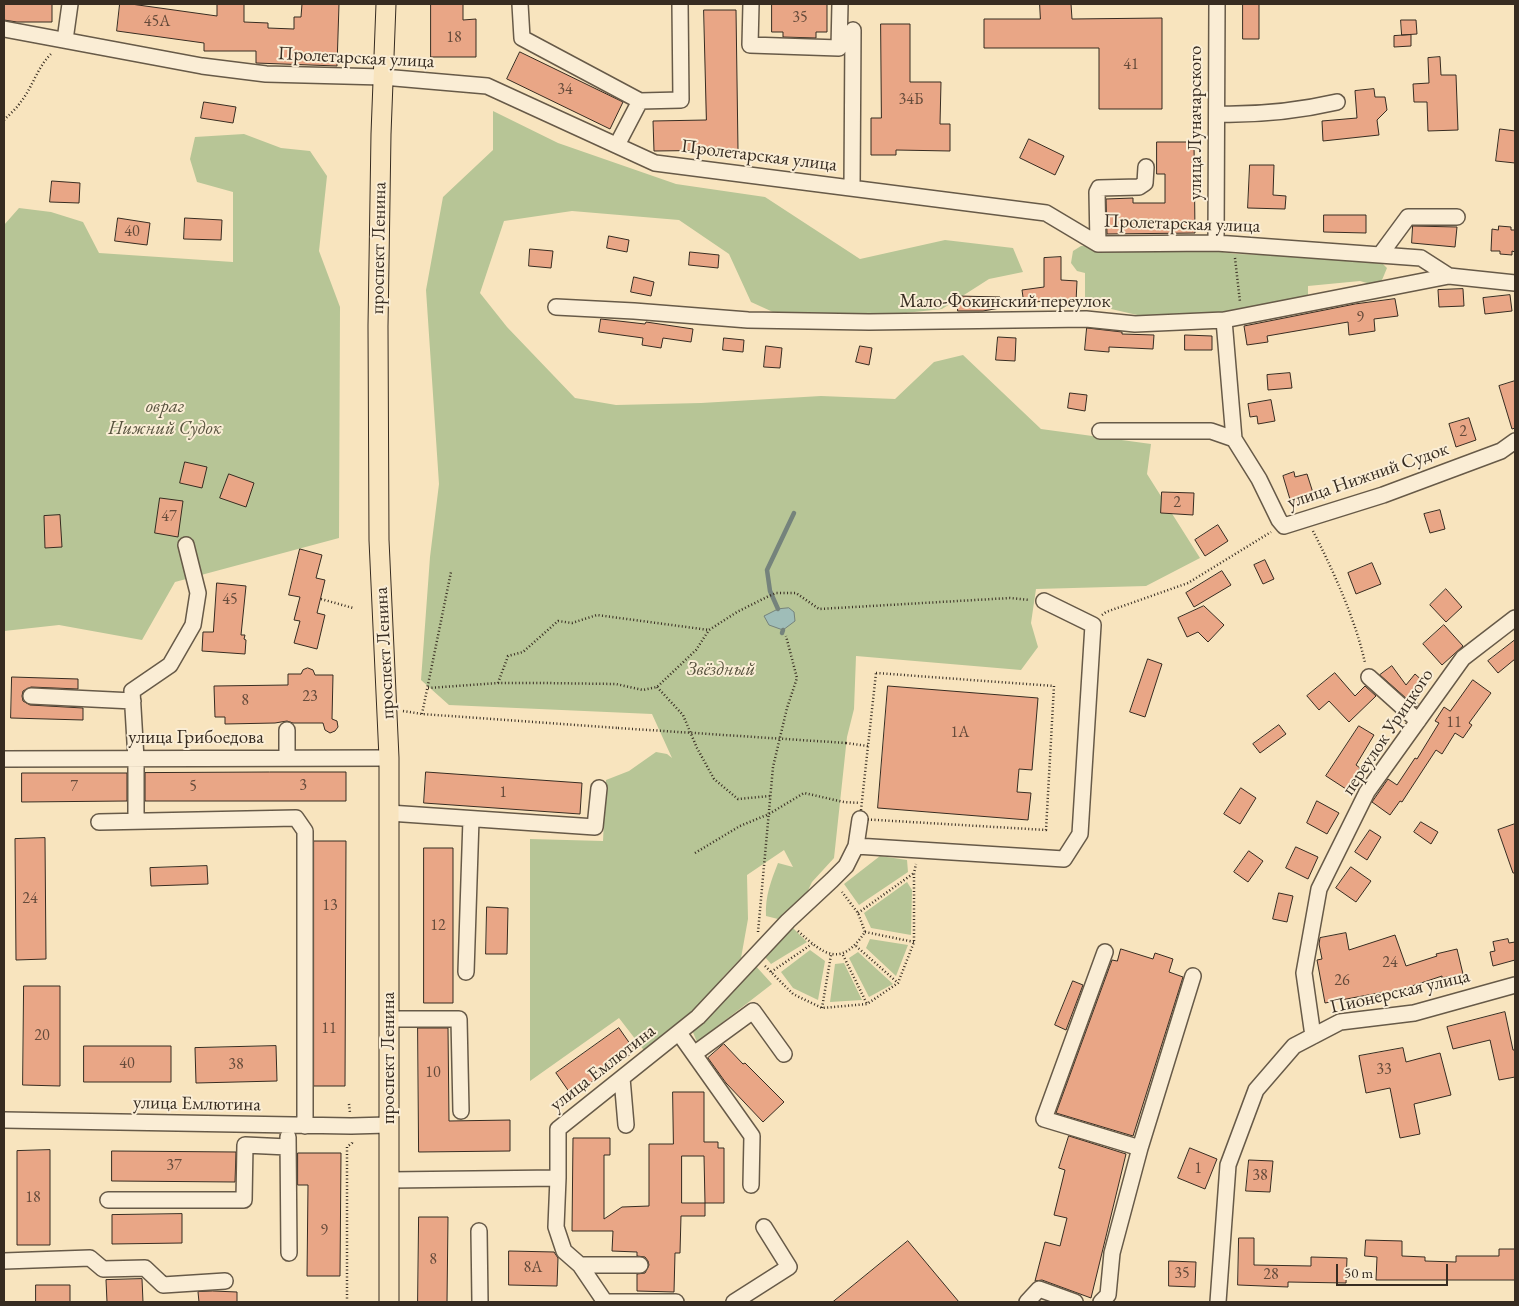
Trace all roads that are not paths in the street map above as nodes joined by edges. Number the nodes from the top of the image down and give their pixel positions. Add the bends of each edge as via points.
1 (70, 4) edge
2 (386, 4) edge
3 (520, 4) edge
4 (680, 4) edge
5 (751, 4) edge
6 (840, 4) edge
7 (1217, 4) edge
8 (4, 29) edge
9 (853, 30) dead end
10 (65, 40) junction
11 (384, 77) junction
12 (640, 101) junction
13 (1337, 102) dead end
14 (1217, 114) junction
15 (616, 145) junction
16 (1146, 167) dead end
17 (852, 188) junction
18 (1457, 217) dead end
19 (1216, 243) junction
20 (1098, 244) junction
21 (1380, 255) junction
22 (1450, 276) junction
23 (1515, 283) edge
24 (556, 307) dead end
25 (1224, 320) junction
26 (1100, 431) dead end
27 (1234, 439) junction
28 (1515, 441) edge
29 (186, 545) dead end
30 (1044, 601) road end
31 (1515, 618) edge
32 (1369, 677) road end
33 (31, 696) dead end
34 (133, 701) junction
35 (1418, 721) junction
36 (287, 730) dead end
37 (287, 758) junction
38 (389, 758) junction
39 (4, 759) edge
40 (136, 759) junction
41 (598, 788) dead end
42 (389, 812) junction
43 (471, 818) junction
44 (860, 819) road end
45 (136, 820) junction
46 (99, 822) dead end
47 (856, 846) junction
48 (1105, 952) dead end
49 (466, 972) dead end
50 (1193, 976) dead end
51 (1515, 985) edge
52 (389, 1019) junction
53 (679, 1033) junction
54 (1312, 1036) junction
55 (694, 1054) junction
56 (784, 1054) dead end
57 (622, 1078) junction
58 (461, 1110) dead end
59 (4, 1120) edge
60 (288, 1125) junction
61 (388, 1125) junction
62 (626, 1125) dead end
63 (305, 1126) junction
64 (288, 1146) junction
65 (1140, 1148) junction
66 (558, 1178) junction
67 (390, 1180) junction
68 (751, 1185) dead end
69 (108, 1200) dead end
70 (764, 1227) dead end
71 (479, 1231) dead end
72 (288, 1253) dead end
73 (4, 1261) edge
74 (580, 1265) junction
75 (640, 1265) dead end
76 (225, 1281) dead end
77 (389, 1302) edge
78 (480, 1302) edge
79 (676, 1302) edge
80 (734, 1302) edge
81 (1027, 1302) edge
82 (1075, 1302) edge
83 (1101, 1302) edge
84 (1218, 1302) edge

1 - 10 street
2 - 11 main road, проспект Ленина
3 - 12 street via 522,38
4 - 12 street via 681,100
5 - 6 street via 750,45 839,48
7 - 14 street, улица Луначарского
8 - 10 street, Пролетарская улица
9 - 17 street
10 - 11 street, Пролетарская улица via 266,74
11 - 15 street, Пролетарская улица via 487,86
11 - 38 main road, проспект Ленина via 378,326 379,540
12 - 15 street
13 - 14 street via 1251,115
14 - 19 street, улица Луначарского
15 - 17 street, Пролетарская улица via 656,163
16 - 20 street via 1145,183 1139,188 1099,188
17 - 20 street, Пролетарская улица via 1046,214
18 - 21 street via 1408,217
19 - 20 street, Пролетарская улица
19 - 21 street, Пролетарская улица
21 - 22 street, Пролетарская улица via 1421,258
22 - 23 street, Пролетарская улица
22 - 25 street, Мало-Фокинский переулок
24 - 25 street, Мало-Фокинский переулок via 748,320 1086,319 1135,324
25 - 27 street
26 - 27 street via 1211,431
27 - 28 street, улица Нижний Судок via 1260,479 1284,526 1500,452
29 - 34 street via 198,593 193,626 170,665 132,691
30 - 47 street via 1093,625 1080,834 1064,859
31 - 35 street, переулок Урицкого via 1463,658
32 - 35 street
33 - 34 street
34 - 40 street
35 - 54 street, переулок Урицкого via 1367,792 1319,889 1304,973
36 - 37 street
37 - 38 street, улица Грибоедова
37 - 40 street, улица Грибоедова
38 - 42 main road, проспект Ленина
39 - 40 street, улица Грибоедова
40 - 45 street
41 - 43 street via 595,827
42 - 43 street
42 - 52 main road, проспект Ленина
43 - 49 street
44 - 47 street
45 - 46 street
45 - 63 street via 296,818 305,831
47 - 53 street, улица Емлютина via 846,866
48 - 65 street via 1044,1119
50 - 65 street
51 - 54 street, Пионерская улица via 1414,1013 1340,1022
52 - 58 street via 459,1019
52 - 61 main road, проспект Ленина
53 - 55 street
53 - 57 street, улица Емлютина
54 - 84 street, Пионерская улица via 1294,1046 1256,1090 1228,1165
55 - 56 street via 752,1011
55 - 68 street via 752,1136
57 - 62 street
57 - 66 street, улица Емлютина via 558,1129
59 - 60 street, улица Емлютина
60 - 63 street, улица Емлютина
60 - 64 street
61 - 63 street, улица Емлютина
61 - 67 main road, проспект Ленина
64 - 69 street via 245,1145 244,1200
64 - 72 street
65 - 83 street via 1112,1253 1108,1295
66 - 67 street
66 - 74 street via 556,1227 564,1251
67 - 77 main road, проспект Ленина
70 - 80 street via 789,1267
71 - 78 street
73 - 76 street via 90,1258 103,1269 145,1268 163,1285
74 - 75 street
74 - 79 street via 605,1302
81 - 82 street via 1039,1289

